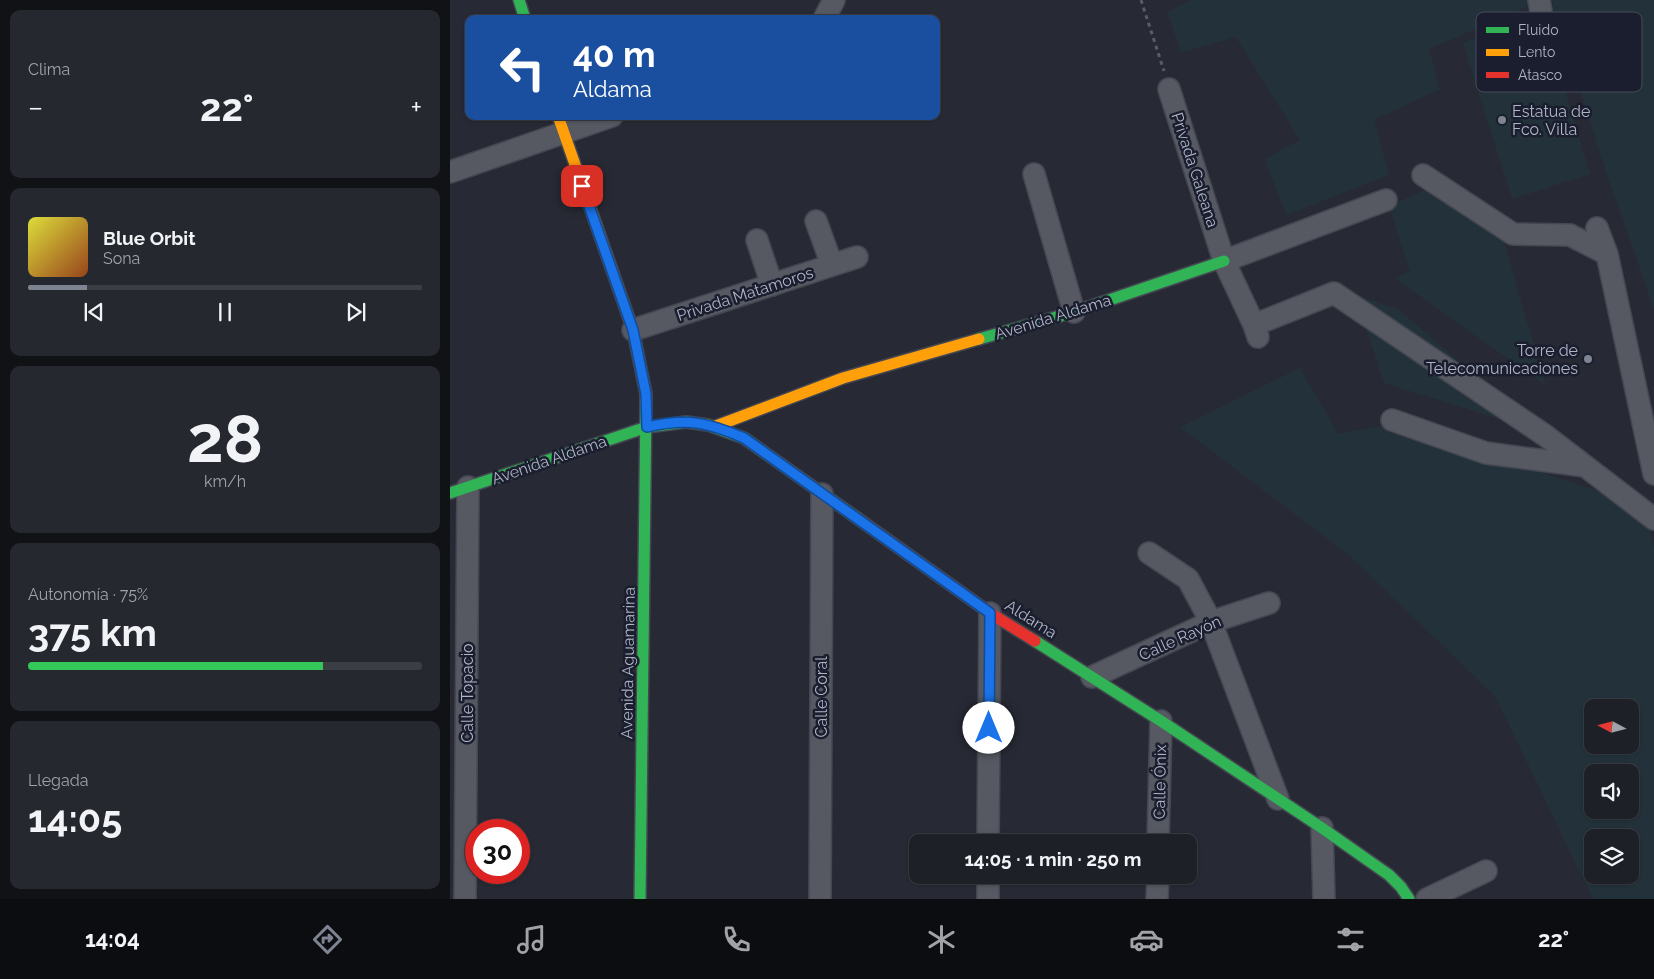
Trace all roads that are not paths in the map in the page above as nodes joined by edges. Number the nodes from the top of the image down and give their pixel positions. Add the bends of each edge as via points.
1 (519, 0) edge
2 (834, 0) edge
3 (524, 15) edge
4 (826, 15) edge
5 (1169, 89) road end
6 (586, 120) edge
7 (560, 124) edge
8 (450, 172) edge
9 (1034, 174) dead end
10 (1423, 175) dead end
11 (1386, 200) dead end
12 (816, 221) dead end
13 (1597, 228) dead end
14 (757, 240) dead end
15 (1608, 254) junction
16 (857, 257) dead end
17 (1224, 261) junction
18 (832, 265) junction
19 (772, 285) junction
20 (1074, 312) junction
21 (633, 330) junction
22 (1392, 420) dead end
23 (716, 426) junction
24 (647, 427) junction
25 (1586, 466) junction
26 (1654, 474) edge
27 (459, 490) edge
28 (822, 494) junction
29 (1654, 519) edge
30 (1149, 553) dead end
31 (1269, 603) dead end
32 (990, 613) junction
33 (1211, 622) junction
34 (1092, 677) junction
35 (1161, 720) junction
36 (1278, 799) junction
37 (1322, 828) junction
38 (988, 834) edge
39 (1158, 834) edge
40 (1486, 871) dead end
41 (988, 884) edge
42 (1158, 884) edge
43 (466, 899) edge
44 (640, 899) edge
45 (820, 899) edge
46 (988, 899) edge
47 (1157, 899) edge
48 (1324, 899) edge
49 (1409, 899) edge
50 (1426, 899) edge

1 - 3 street
2 - 4 street
5 - 17 street, Privada Galeana
6 - 7 street
7 - 8 street
7 - 21 street, Avenida Aguamarina
9 - 20 street
10 - 15 street via 1513,234 1570,235
11 - 17 street, Avenida Aldama
12 - 18 street
13 - 15 street
14 - 19 street
15 - 26 street
16 - 18 street, Privada Matamoros
17 - 20 street, Avenida Aldama
17 - 25 street, Privada Galeana via 1256,331 1334,293
18 - 19 street, Privada Matamoros
19 - 21 street, Privada Matamoros
20 - 23 street, Avenida Aldama via 843,378
21 - 24 street, Avenida Aguamarina via 646,394
22 - 25 street via 1486,453
23 - 24 street, Aldama via 695,422
23 - 28 street, Aldama via 744,438
24 - 27 street, Avenida Aldama
24 - 44 street, Avenida Aguamarina
25 - 29 street
27 - 43 street, Calle Topacio
28 - 32 street, Aldama
28 - 45 street, Calle Coral
30 - 33 street via 1188,579
31 - 33 street, Calle Rayón
32 - 34 street, Aldama
32 - 38 street
33 - 34 street, Calle Rayón
33 - 36 street
34 - 35 street, Aldama
35 - 36 street, Aldama
35 - 39 street, Calle Ónix
36 - 37 street, Aldama
37 - 48 street
37 - 49 street, Aldama via 1389,875
40 - 50 street
41 - 46 street
42 - 47 street

